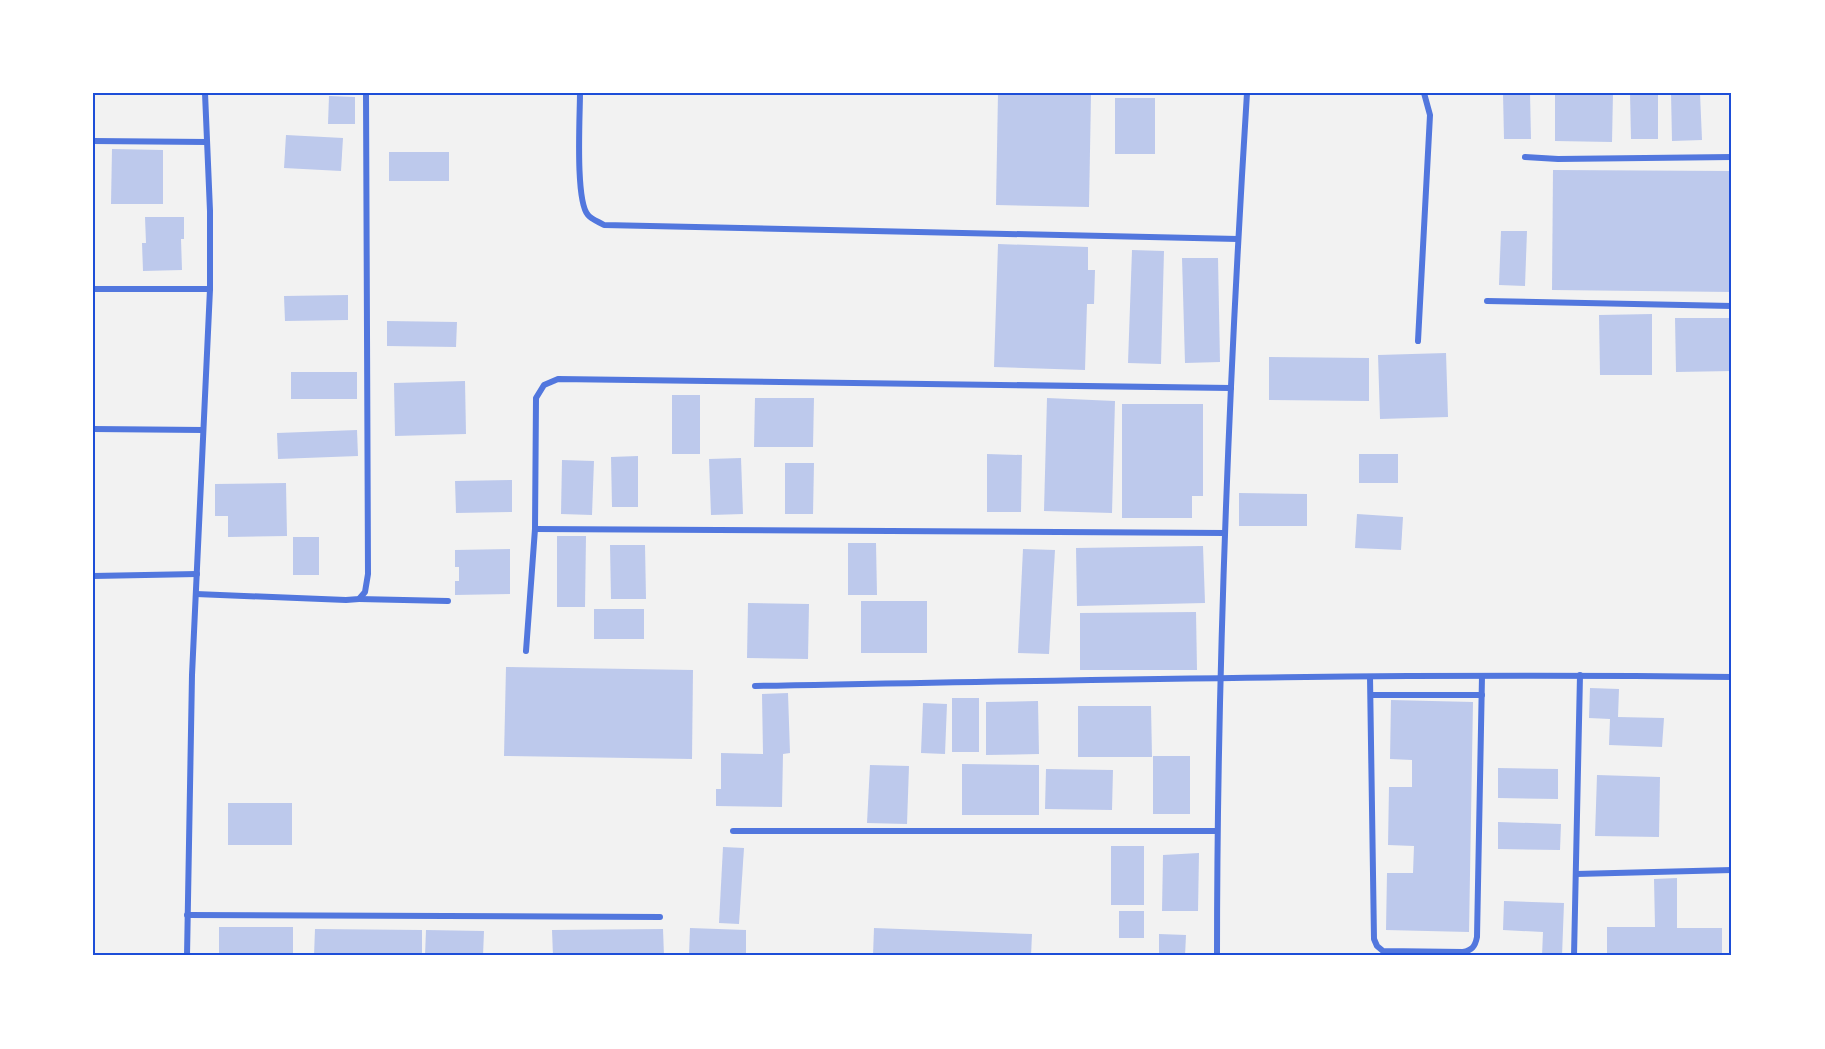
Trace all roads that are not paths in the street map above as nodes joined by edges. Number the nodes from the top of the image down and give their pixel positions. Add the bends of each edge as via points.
1 (205, 93) edge
2 (366, 93) edge
3 (580, 93) edge
4 (1247, 93) edge
5 (1424, 93) edge
6 (93, 141) edge
7 (207, 142) junction
8 (1525, 157) dead end
9 (1732, 158) edge
10 (1238, 239) junction
11 (93, 289) edge
12 (210, 290) junction
13 (1487, 302) dead end
14 (1732, 306) edge
15 (1418, 341) dead end
16 (1231, 388) junction
17 (93, 429) edge
18 (203, 429) junction
19 (535, 529) junction
20 (1225, 533) junction
21 (197, 574) junction
22 (93, 576) edge
23 (196, 594) junction
24 (359, 599) junction
25 (448, 602) dead end
26 (526, 651) dead end
27 (1580, 675) junction
28 (1482, 676) junction
29 (1370, 677) junction
30 (1732, 677) edge
31 (1222, 678) junction
32 (755, 686) dead end
33 (1371, 695) junction
34 (1482, 695) junction
35 (733, 831) dead end
36 (1217, 831) junction
37 (1732, 870) edge
38 (1575, 874) junction
39 (187, 915) junction
40 (660, 917) dead end
41 (187, 956) edge
42 (1217, 956) edge
43 (1574, 956) edge

1 - 7 street
2 - 24 street via 368,574
3 - 10 street via 582,203 587,214 604,225
4 - 10 street
5 - 15 street via 1430,116
6 - 7 street
7 - 12 street
8 - 9 street
10 - 16 street
11 - 12 street
12 - 18 street
13 - 14 street
16 - 19 street via 558,379 544,385 536,398
16 - 20 street
17 - 18 street
18 - 21 street
19 - 20 street
19 - 26 street
20 - 31 street
21 - 22 street
21 - 23 street
23 - 24 street
23 - 39 street
24 - 25 street
27 - 28 street
27 - 30 street
27 - 38 street
28 - 29 street
28 - 34 street
29 - 31 street
29 - 33 street
31 - 32 street
31 - 36 street
33 - 34 street
33 - 34 street via 1374,939 1383,951 1463,952 1471,950 1477,938
35 - 36 street
36 - 42 street
37 - 38 street
38 - 43 street
39 - 40 street
39 - 41 street

